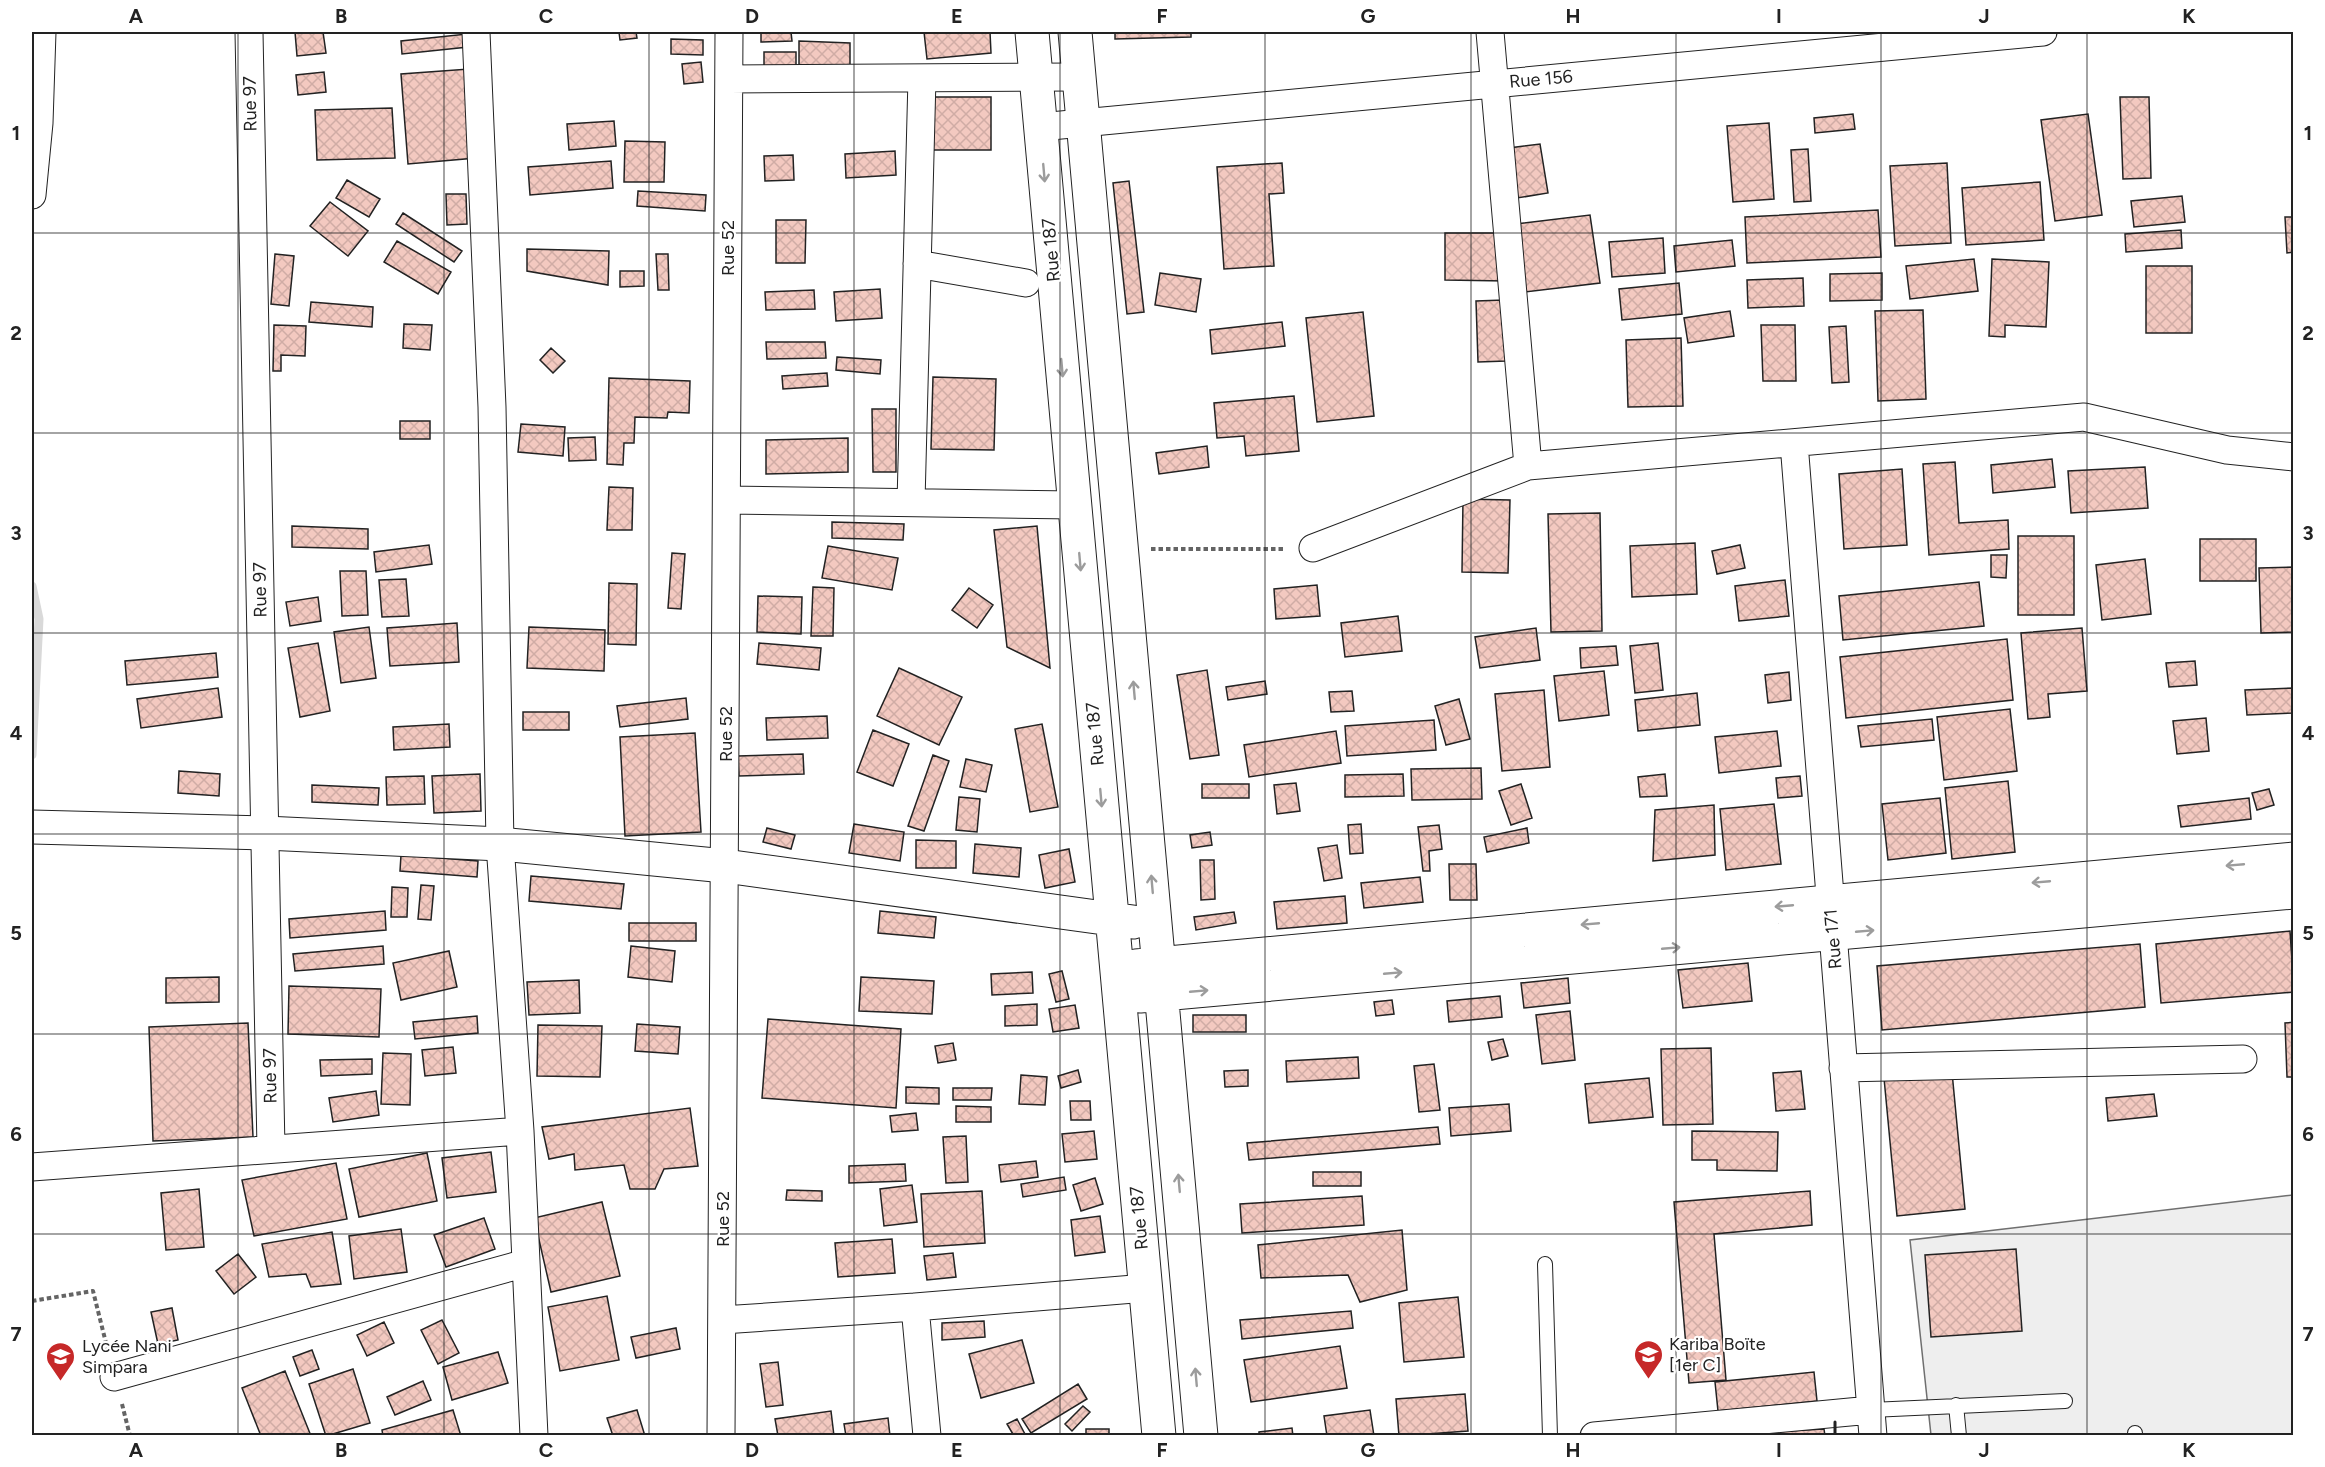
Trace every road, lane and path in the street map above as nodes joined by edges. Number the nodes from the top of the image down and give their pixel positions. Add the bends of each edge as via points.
1 (42, 32) edge
2 (249, 32) edge
3 (476, 32) edge
4 (729, 32) edge
5 (1032, 32) edge
6 (1075, 32) edge
7 (1490, 32) edge
8 (2043, 32) edge
9 (1080, 77) junction
10 (922, 78) junction
11 (1036, 78) junction
12 (729, 79) junction
13 (1495, 83) junction
14 (35, 122) edge
15 (1083, 123) junction
16 (1040, 127) junction
17 (32, 195) edge
18 (917, 264) junction
19 (1026, 283) dead end
20 (1794, 442) junction
21 (2294, 457) edge
22 (1528, 466) junction
23 (727, 500) junction
24 (911, 502) junction
25 (1075, 506) junction
26 (1313, 548) joint
27 (1122, 549) junction
28 (38, 828) edge
29 (265, 833) junction
30 (500, 844) junction
31 (2294, 859) edge
32 (725, 866) junction
33 (2294, 892) edge
34 (1832, 918) junction
35 (1112, 919) junction
36 (1155, 925) junction
37 (1160, 979) junction
38 (1119, 983) junction
39 (2242, 1059) dead end
40 (1844, 1068) junction
41 (520, 1131) junction
42 (271, 1149) junction
43 (32, 1167) edge
44 (526, 1263) junction
45 (1545, 1264) dead end
46 (1146, 1288) junction
47 (32, 1301) edge
48 (915, 1307) junction
49 (722, 1320) junction
50 (114, 1377) junction
51 (2065, 1401) dead end
52 (1956, 1406) junction
53 (1872, 1423) edge
54 (130, 1436) edge
55 (534, 1436) edge
56 (721, 1436) edge
57 (927, 1436) edge
58 (1159, 1436) edge
59 (1202, 1436) edge
60 (1550, 1436) edge
61 (1594, 1436) edge
62 (1959, 1436) edge

1 - 14 street
2 - 29 street, Rue 97
3 - 30 street via 492,407
4 - 12 street, Rue 52
5 - 11 street, Rue 187
6 - 9 street
7 - 13 street
8 - 13 street, Rue 156
9 - 11 street
9 - 15 street
10 - 11 street
10 - 12 street
10 - 18 street
11 - 16 street, Rue 187
12 - 23 street, Rue 52
13 - 15 street, Rue 156
13 - 22 street
14 - 17 street
15 - 16 street, Rue 156
15 - 27 street
16 -> 25 street, Rue 187
18 - 19 street
18 - 24 street
20 - 21 street via 2084,417 2227,450
20 - 22 street
20 - 34 street, Rue 171
22 - 26 street
23 - 24 street
23 - 32 street, Rue 52
24 - 25 street
25 -> 35 street, Rue 187
26 - 27 path
36 -> 27 street
28 - 29 street
29 - 30 street
29 - 42 street, Rue 97
30 - 32 street
30 - 41 street
31 -> 34 street
32 - 35 street
32 - 49 street, Rue 52
34 -> 33 street
34 - 37 street
34 - 40 street, Rue 171
35 - 36 street
35 - 38 street, Rue 187
36 - 37 street
37 - 38 street
59 -> 37 street
38 - 46 street, Rue 187
39 - 40 street
40 - 53 street, Rue 171
41 - 42 street
41 - 44 street
42 - 43 street
44 - 50 street
44 - 55 street
45 - 60 lane
46 - 48 street
46 - 58 street, Rue 187
47 - 50 path via 93,1291
48 - 49 street
48 - 57 street
49 - 56 street, Rue 52
50 - 54 path
51 - 52 lane
52 - 53 lane
52 - 62 lane
53 - 61 street

